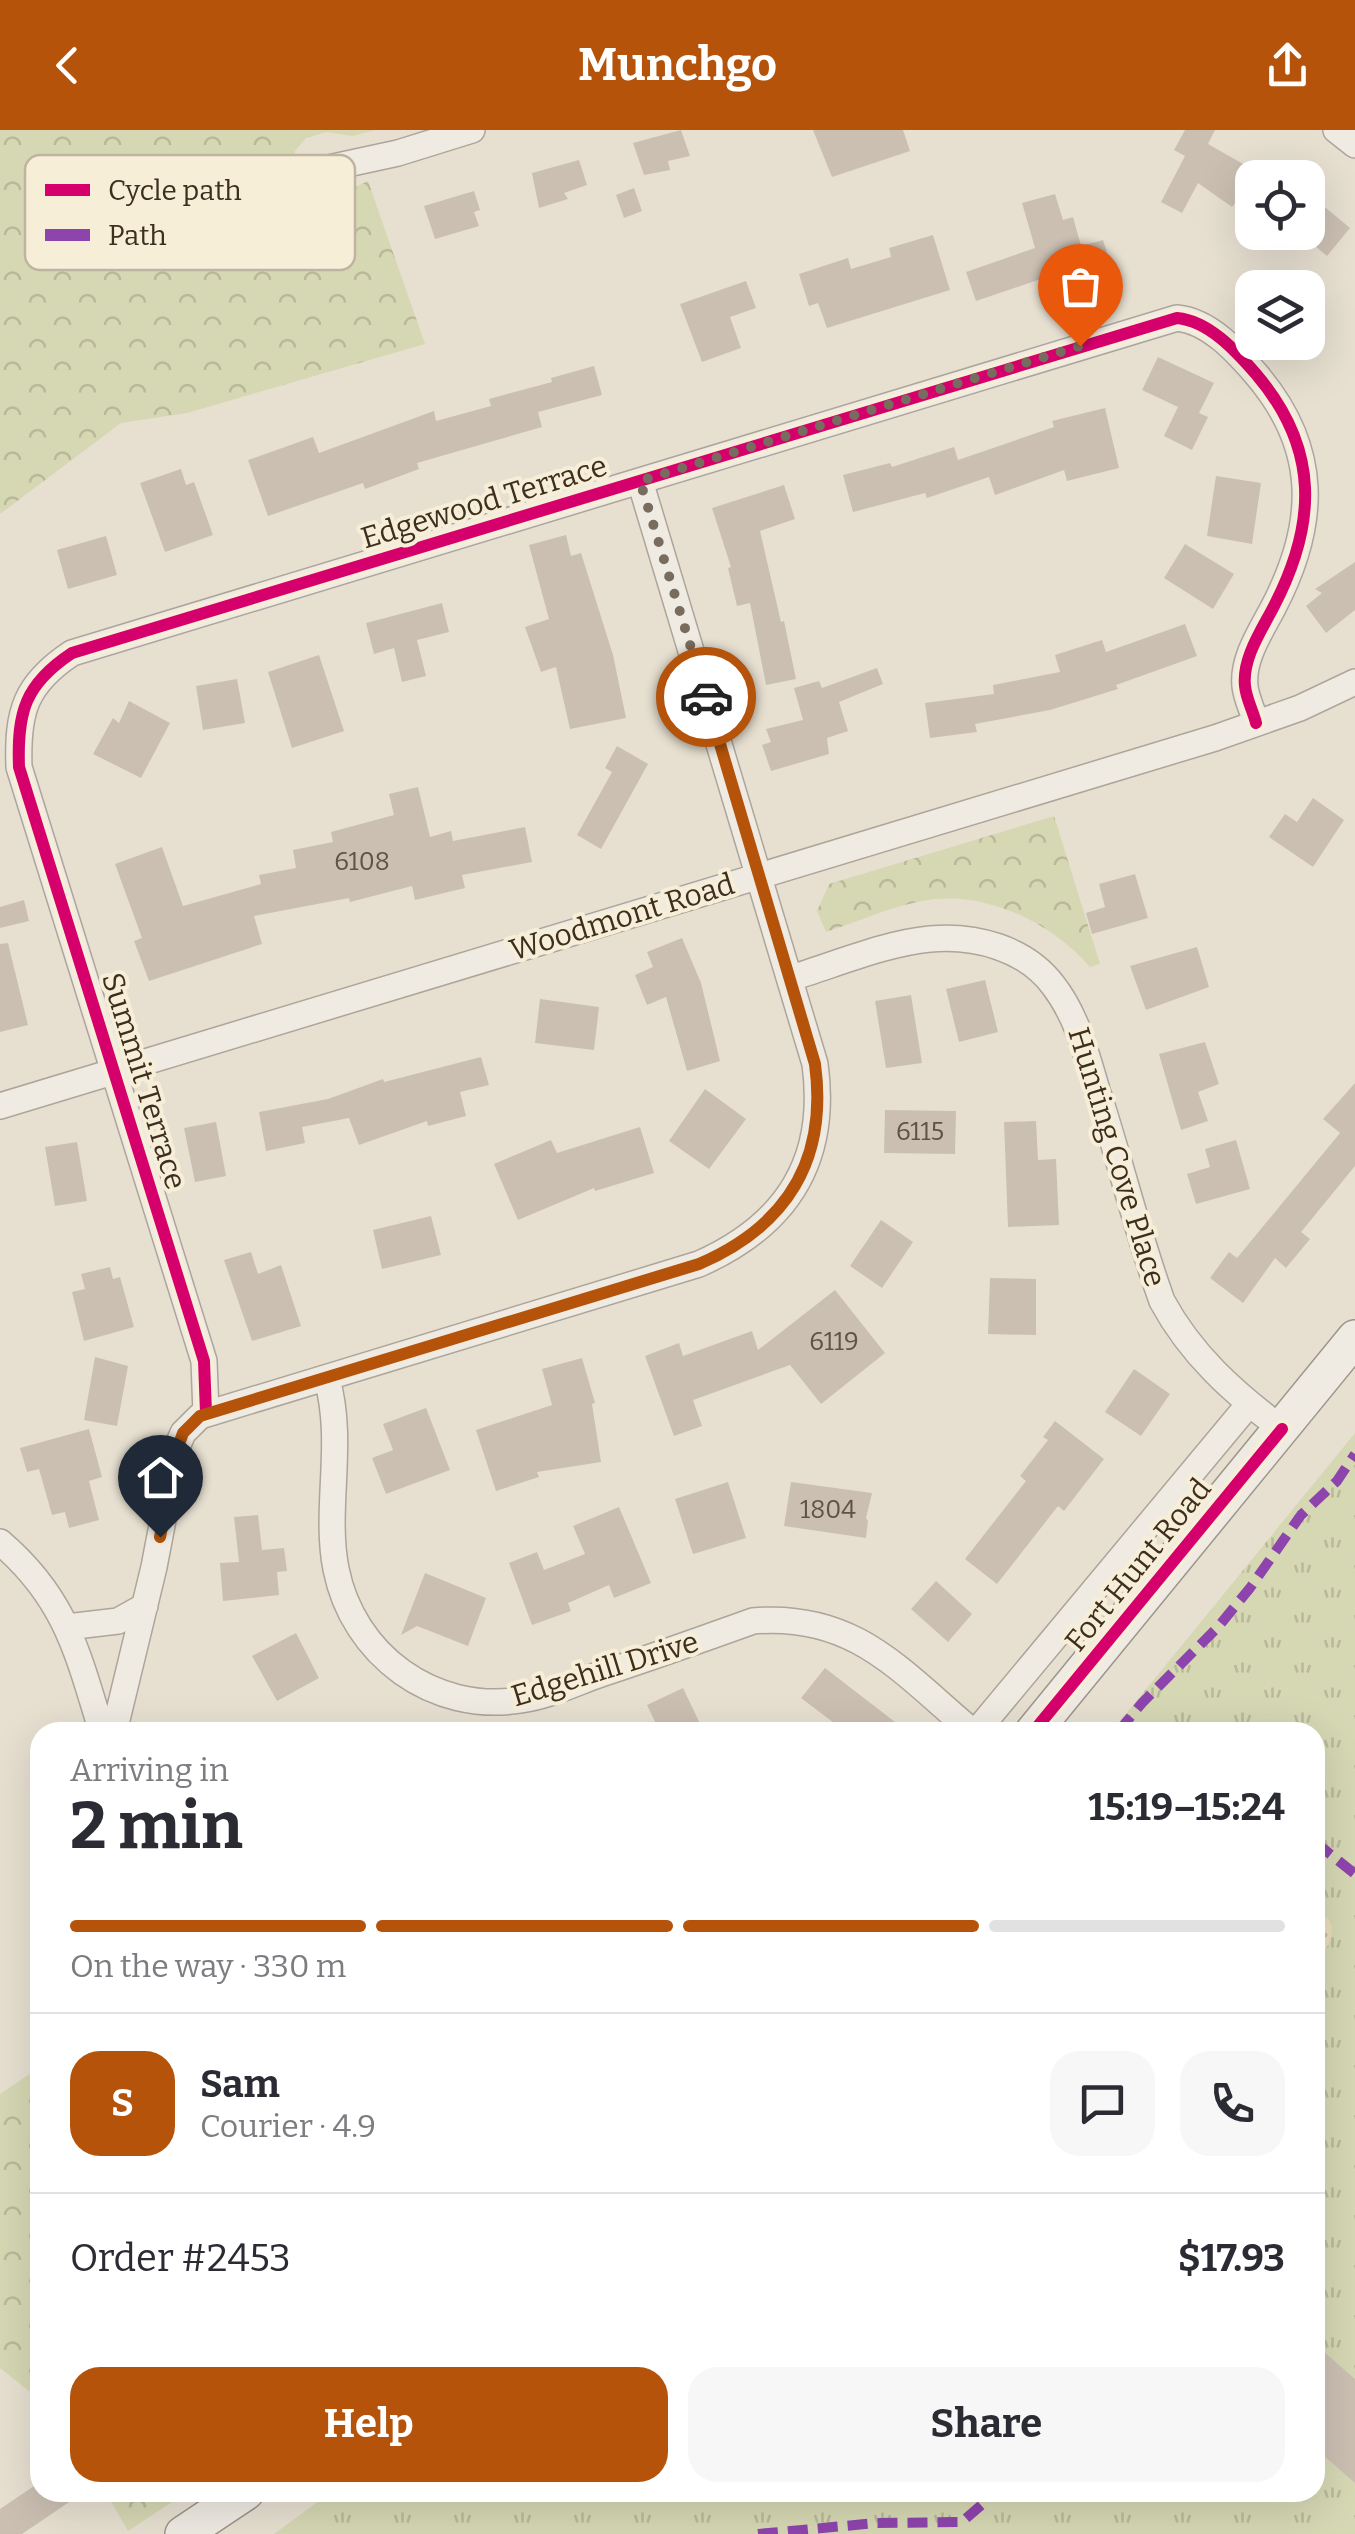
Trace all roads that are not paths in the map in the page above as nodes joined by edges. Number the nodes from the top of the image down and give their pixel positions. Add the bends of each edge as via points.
1 (472, 130) edge
2 (1336, 130) edge
3 (1355, 145) edge
4 (355, 162) edge
5 (640, 481) junction
6 (1355, 682) edge
7 (1256, 723) junction
8 (10, 770) edge
9 (760, 875) junction
10 (791, 978) junction
11 (116, 1071) junction
12 (0, 1106) edge
13 (1355, 1338) edge
14 (328, 1379) junction
15 (1249, 1404) junction
16 (206, 1413) junction
17 (1282, 1429) junction
18 (0, 1542) edge
19 (144, 1606) junction
20 (66, 1627) junction
21 (99, 1722) edge
22 (116, 1722) edge
23 (961, 1722) edge
24 (982, 1722) edge
25 (1041, 1722) edge
26 (231, 2502) edge
27 (183, 2534) edge

1 - 4 street
2 - 3 street
5 - 7 street, Edgewood Terrace via 1153,324 1191,320 1269,389 1292,428 1307,490 1297,558 1248,664 1245,686
5 - 8 street, Edgewood Terrace via 72,654 50,668 24,704
5 - 9 street
6 - 7 street, Woodmont Road
7 - 9 street, Woodmont Road
8 - 11 street, Summit Terrace
9 - 10 street
9 - 11 street, Woodmont Road
10 - 14 street via 815,1064 817,1123 798,1182 757,1232 699,1264
10 - 15 street, Hunting Cove Place via 909,943 962,938 1013,953 1044,975 1078,1029 1162,1301 1190,1346
11 - 12 street, Woodmont Road
11 - 16 street, Summit Terrace via 204,1362
13 - 17 main road, Fort Hunt Road
14 - 16 street
14 - 23 street, Edgehill Drive via 336,1409 334,1553 342,1597 372,1648 419,1684 467,1700 521,1700 753,1622 780,1619 830,1627 861,1642
15 - 17 street
15 - 24 street, Fort Hunt Road
16 - 19 street via 183,1433 178,1447
17 - 25 main road, Fort Hunt Road
18 - 20 street via 50,1594
19 - 20 street via 118,1621
19 - 22 street
20 - 21 street
26 - 27 main road

